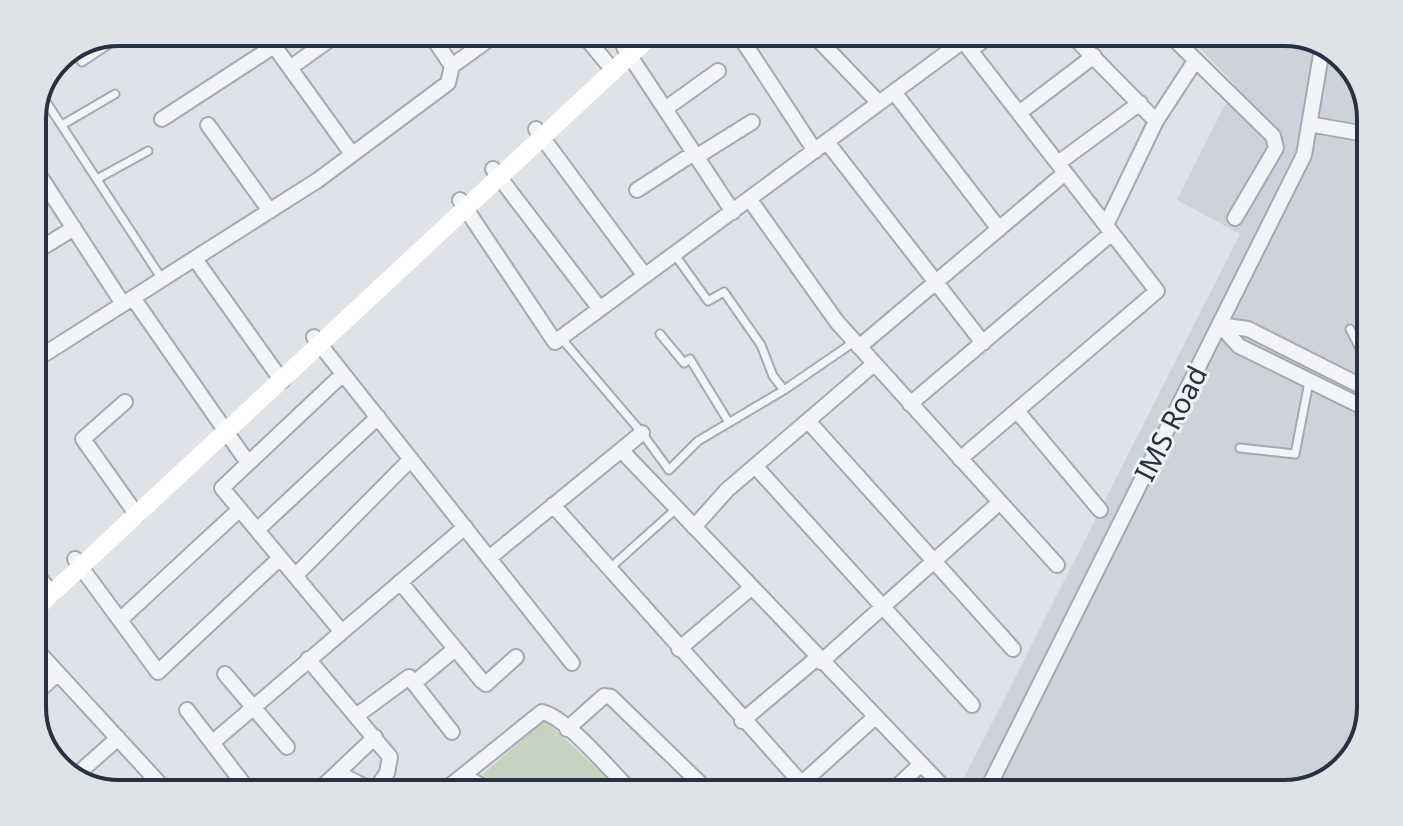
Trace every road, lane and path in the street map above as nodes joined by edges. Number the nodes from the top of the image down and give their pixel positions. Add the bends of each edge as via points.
1 (274, 46) joint
2 (321, 46) edge
3 (438, 46) edge
4 (480, 46) edge
5 (593, 46) edge
6 (631, 46) edge
7 (634, 46) edge
8 (747, 46) edge
9 (824, 46) edge
10 (956, 46) edge
11 (967, 46) edge
12 (976, 46) edge
13 (1084, 46) edge
14 (1181, 46) edge
15 (104, 47) edge
16 (970, 50) junction
17 (627, 51) junction
18 (1094, 56) junction
19 (79, 58) edge
20 (1324, 59) edge
21 (1195, 61) junction
22 (607, 63) junction
23 (452, 66) junction
24 (290, 68) junction
25 (718, 71) dead end
26 (894, 92) junction
27 (115, 94) dead end
28 (879, 103) junction
29 (1140, 103) junction
30 (48, 104) edge
31 (665, 109) junction
32 (1019, 113) junction
33 (162, 119) dead end
34 (1156, 121) junction
35 (752, 122) dead end
36 (1309, 124) junction
37 (62, 125) junction
38 (208, 125) dead end
39 (540, 133) junction
40 (1357, 133) edge
41 (821, 146) junction
42 (148, 151) dead end
43 (352, 154) junction
44 (695, 155) junction
45 (1062, 168) junction
46 (496, 173) junction
47 (97, 179) junction
48 (46, 185) edge
49 (637, 190) dead end
50 (750, 200) junction
51 (463, 204) junction
52 (270, 211) junction
53 (733, 212) junction
54 (1235, 218) dead end
55 (74, 228) junction
56 (999, 229) junction
57 (1109, 229) junction
58 (46, 245) edge
59 (675, 255) junction
60 (195, 259) junction
61 (645, 276) junction
62 (162, 279) junction
63 (935, 283) junction
64 (128, 301) junction
65 (600, 309) junction
66 (1220, 325) junction
67 (1350, 329) dead end
68 (660, 334) dead end
69 (561, 338) junction
70 (317, 341) junction
71 (983, 343) junction
72 (1357, 343) edge
73 (857, 344) junction
74 (46, 353) edge
75 (874, 364) junction
76 (343, 374) junction
77 (278, 377) junction
78 (1310, 380) junction
79 (1357, 384) edge
80 (784, 390) junction
81 (125, 402) dead end
82 (910, 404) junction
83 (1357, 404) edge
84 (1017, 411) junction
85 (378, 417) junction
86 (728, 421) junction
87 (808, 421) junction
88 (222, 429) junction
89 (642, 433) junction
90 (1240, 448) dead end
91 (621, 450) junction
92 (411, 459) junction
93 (960, 459) junction
94 (248, 463) junction
95 (755, 466) junction
96 (1000, 502) junction
97 (553, 505) junction
98 (240, 509) junction
99 (677, 509) junction
100 (1100, 510) dead end
101 (134, 511) junction
102 (465, 527) junction
103 (694, 527) junction
104 (257, 530) junction
105 (280, 558) junction
106 (489, 558) junction
107 (933, 562) junction
108 (78, 563) junction
109 (1057, 565) dead end
110 (609, 569) junction
111 (295, 576) junction
112 (400, 582) junction
113 (751, 588) junction
114 (46, 590) edge
115 (883, 607) junction
116 (121, 619) junction
117 (341, 631) junction
118 (455, 649) junction
119 (679, 649) junction
120 (1013, 649) dead end
121 (516, 657) dead end
122 (308, 659) junction
123 (46, 660) edge
124 (819, 660) junction
125 (572, 663) dead end
126 (58, 673) junction
127 (225, 674) dead end
128 (414, 683) junction
129 (46, 684) edge
130 (972, 705) dead end
131 (253, 707) junction
132 (187, 710) dead end
133 (356, 716) junction
134 (874, 718) junction
135 (742, 721) junction
136 (567, 729) junction
137 (452, 732) dead end
138 (375, 737) junction
139 (118, 738) junction
140 (213, 742) junction
141 (287, 747) dead end
142 (919, 766) junction
143 (82, 770) edge
144 (338, 773) junction
145 (463, 776) junction
146 (156, 780) edge
147 (241, 780) edge
148 (330, 780) edge
149 (352, 780) edge
150 (384, 780) edge
151 (458, 780) edge
152 (471, 780) edge
153 (620, 780) edge
154 (697, 780) edge
155 (798, 780) edge
156 (815, 780) edge
157 (904, 780) edge
158 (934, 780) edge
159 (992, 780) edge

1 - 24 street
1 - 33 street
2 - 24 street
3 - 23 street
4 - 23 street
5 - 22 street
6 - 17 street
7 - 17 street
8 - 41 street
9 - 28 street
10 - 26 street
11 - 16 street
12 - 16 street
13 - 18 street
14 - 21 street
15 - 19 lane via 82,62
16 - 32 street
17 - 22 street
17 - 31 street
17 - 39 street
18 - 29 street
18 - 32 street
20 - 36 street, IMS Road
21 - 34 street
21 - 54 street via 1273,136 1276,148
22 - 39 street
23 - 43 street via 448,83
24 - 43 street
25 - 31 street
26 - 28 street
26 - 56 street
27 - 37 lane
28 - 41 street
29 - 34 street
29 - 45 street
30 - 37 lane
31 - 44 street
32 - 45 street
34 - 57 street
35 - 44 street
36 - 40 street
36 - 66 street, IMS Road via 1304,155
37 - 47 lane
38 - 52 street
39 - 46 street
39 - 61 street
41 - 50 street
41 - 63 street
42 - 47 lane
43 - 52 street
44 - 49 street
44 - 53 street
45 - 56 street
45 - 57 street
46 - 51 street
46 - 65 street
47 - 62 lane
48 - 55 street
50 - 53 street
50 - 73 street
51 - 69 street via 555,342
51 - 70 street
52 - 60 street
53 - 59 street
55 - 58 street
55 - 64 street
56 - 63 street
57 - 71 street
57 - 84 street via 1157,291
59 - 61 street
59 - 80 lane via 708,301 724,292
60 - 62 street
60 - 77 street
61 - 65 street
62 - 64 street
63 - 71 street
63 - 73 street
64 - 74 street
64 - 88 street
65 - 69 street
66 - 78 street via 1239,346
66 - 79 street via 1248,329
66 - 159 street, IMS Road
67 - 72 lane
68 - 86 lane via 684,363 690,359
69 - 89 lane
70 - 76 street
70 - 77 street
71 - 82 street
73 - 75 street
73 - 80 lane
75 - 82 street
75 - 87 street
76 - 85 street
76 - 94 street
77 - 88 street
78 - 83 street
78 - 90 lane via 1295,454
80 - 86 lane
81 - 101 street via 83,439
82 - 93 street
84 - 93 street
84 - 100 street
85 - 92 street
85 - 104 street
86 - 89 lane via 669,470
87 - 95 street
87 - 107 street
88 - 94 street
88 - 101 street
89 - 91 street
91 - 97 street
91 - 99 street
92 - 102 street
92 - 111 street
93 - 96 street
94 - 98 street via 222,488
95 - 103 street
95 - 115 street
96 - 107 street
96 - 109 street
97 - 106 street
97 - 110 street
98 - 104 street
98 - 116 street
99 - 103 street
99 - 110 lane
101 - 108 street
102 - 106 street
102 - 112 street
103 - 113 street
104 - 105 street
105 - 111 street
105 - 116 street via 162,671
106 - 125 street
107 - 115 street
107 - 120 street
108 - 114 street
108 - 116 street
110 - 119 street
111 - 117 street
112 - 117 street
112 - 118 street
113 - 119 street
113 - 124 street
115 - 124 street
115 - 130 street
117 - 122 street
118 - 121 street via 486,684
118 - 128 street
119 - 135 street
122 - 131 street
122 - 133 street
123 - 126 street
124 - 134 street
124 - 135 street
126 - 129 street
126 - 139 street
127 - 131 street
128 - 133 street via 406,677
128 - 137 street
131 - 140 street
131 - 141 street
132 - 140 street
133 - 138 street
134 - 142 street
134 - 156 street
135 - 155 street
136 - 145 street via 542,712
136 - 153 street
136 - 154 street via 604,696 611,697
138 - 144 street
138 - 150 street via 390,757
139 - 143 street
139 - 146 street
140 - 147 street
142 - 157 street
142 - 158 street
144 - 148 street
144 - 149 street
145 - 151 street
145 - 152 street

